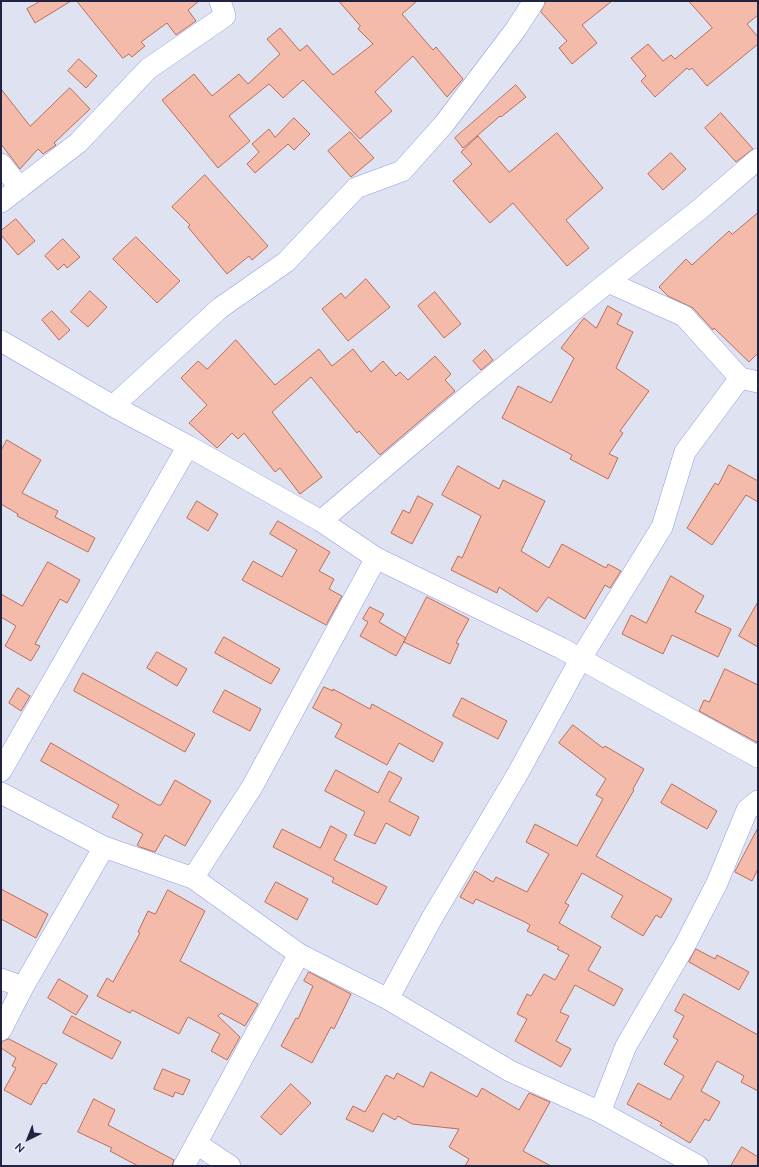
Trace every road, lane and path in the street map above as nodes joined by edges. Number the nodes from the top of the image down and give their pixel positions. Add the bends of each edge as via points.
1 (220, 1) edge
2 (534, 1) edge
3 (758, 159) edge
4 (1, 164) edge
5 (20, 188) junction
6 (1, 202) edge
7 (608, 282) junction
8 (1, 341) edge
9 (749, 380) edge
10 (113, 406) junction
11 (188, 446) junction
12 (321, 521) junction
13 (376, 558) junction
14 (581, 658) junction
15 (758, 757) edge
16 (1, 771) edge
17 (1, 793) edge
18 (758, 801) edge
19 (104, 847) junction
20 (193, 878) junction
21 (299, 954) junction
22 (1, 979) edge
23 (24, 987) junction
24 (388, 999) junction
25 (1, 1030) edge
26 (600, 1112) junction
27 (197, 1144) junction
28 (184, 1166) edge
29 (230, 1166) edge
30 (698, 1166) edge

1 - 5 street via 224,16 148,69 78,144
2 - 10 street via 454,111 402,171 356,188 286,262 220,308
3 - 7 street
4 - 5 street
5 - 6 street
7 - 9 street via 684,316
7 - 12 street
8 - 10 street
9 - 14 street via 685,452 662,527
10 - 11 street
11 - 12 street
11 - 16 street
12 - 13 street
13 - 14 street
13 - 20 street via 252,787
14 - 15 street
14 - 24 street
17 - 19 street
18 - 26 street via 747,810 710,897 626,1046
19 - 20 street
19 - 23 street
20 - 21 street
21 - 24 street
21 - 27 street
22 - 23 street
23 - 25 street
24 - 26 street via 510,1070
26 - 30 street
27 - 28 street
27 - 29 street

